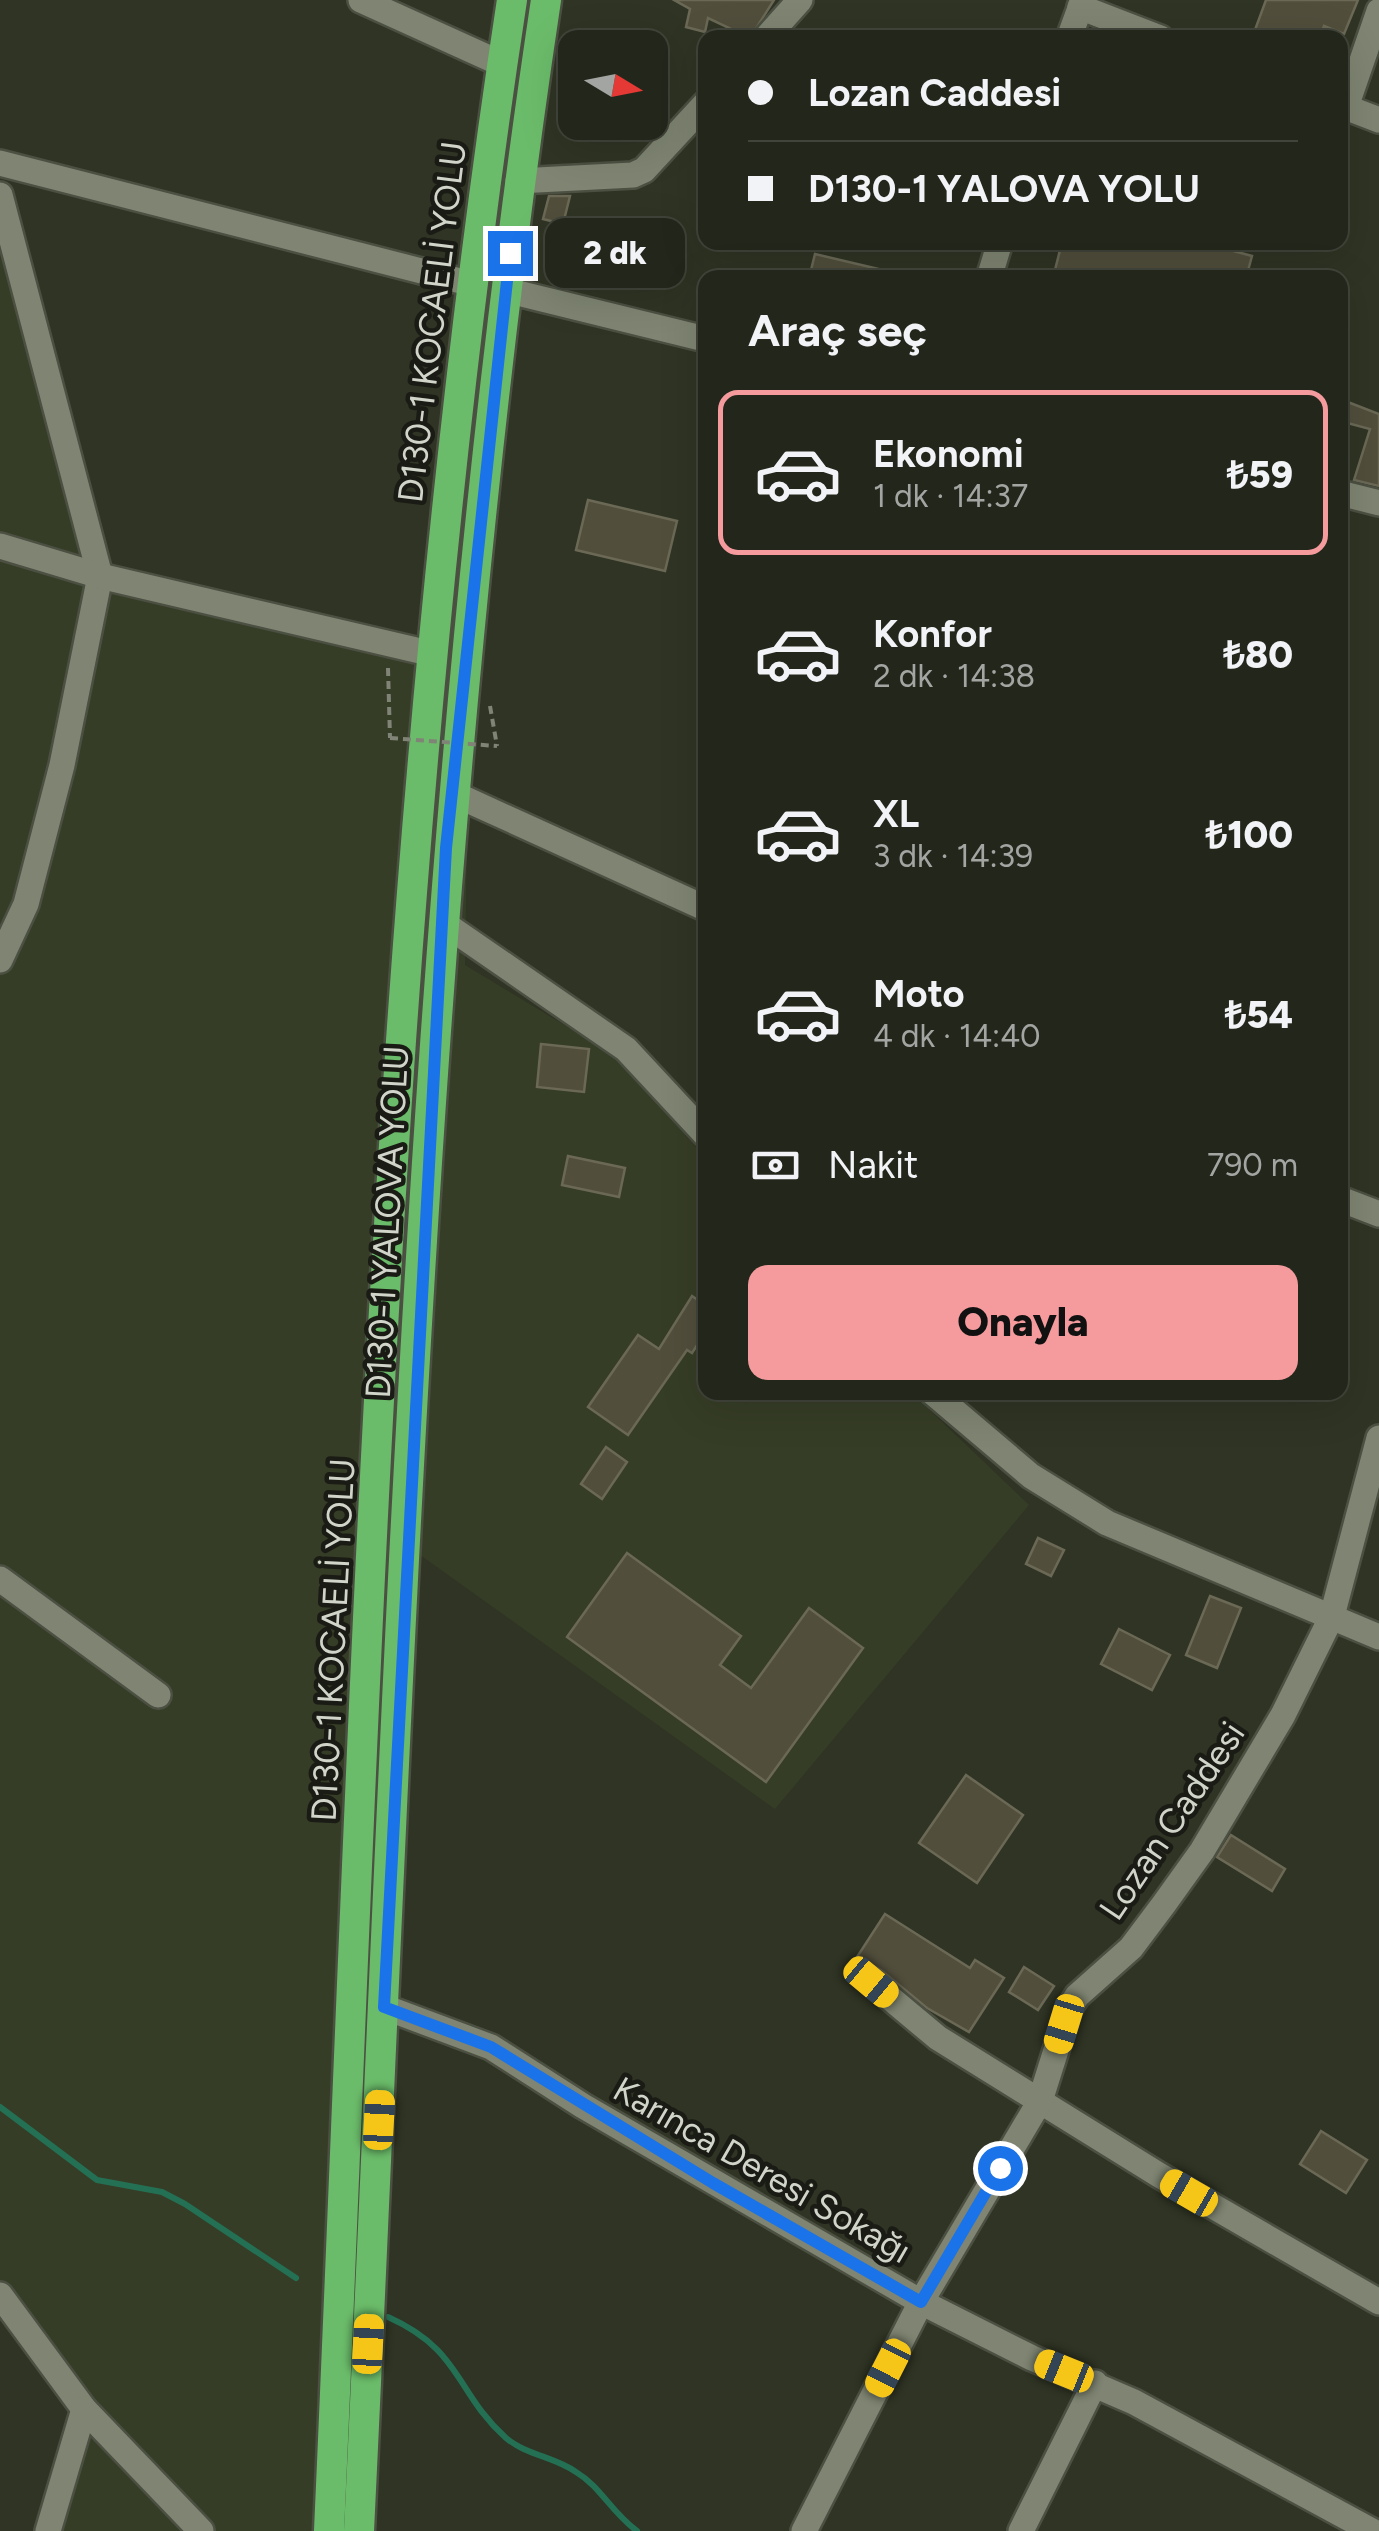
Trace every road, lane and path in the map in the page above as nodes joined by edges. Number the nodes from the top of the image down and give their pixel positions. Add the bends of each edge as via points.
1 (361, 0) edge
2 (512, 0) edge
3 (546, 0) edge
4 (800, 0) edge
5 (1081, 4) edge
6 (1379, 11) edge
7 (773, 30) edge
8 (1071, 30) edge
9 (1141, 30) edge
10 (502, 64) junction
11 (1348, 93) edge
12 (1348, 108) edge
13 (698, 112) edge
14 (1379, 120) edge
15 (0, 162) edge
16 (518, 181) junction
17 (0, 195) edge
18 (472, 284) junction
19 (513, 291) junction
20 (698, 337) edge
21 (1348, 495) edge
22 (1379, 503) edge
23 (0, 546) edge
24 (100, 576) junction
25 (433, 654) junction
26 (386, 680) dead end
27 (488, 695) dead end
28 (463, 798) junction
29 (698, 905) edge
30 (448, 926) junction
31 (0, 960) edge
32 (698, 1126) edge
33 (1348, 1202) edge
34 (1379, 1214) edge
35 (941, 1400) edge
36 (1379, 1438) edge
37 (0, 1580) edge
38 (1332, 1616) junction
39 (1379, 1637) edge
40 (158, 1695) dead end
41 (871, 1982) dead end
42 (384, 2007) junction
43 (1040, 2101) junction
44 (0, 2295) edge
45 (921, 2302) junction
46 (1379, 2302) edge
47 (1095, 2383) junction
48 (84, 2409) junction
49 (48, 2531) edge
50 (201, 2531) edge
51 (329, 2531) edge
52 (359, 2531) edge
53 (804, 2531) edge
54 (1021, 2531) edge
55 (1372, 2531) edge

1 - 10 street
2 - 10 highway, D130-1 KOCAELİ YOLU
3 - 16 highway, D130-1 YALOVA YOLU
4 - 7 street
5 - 8 street
5 - 9 street
6 - 11 street
10 - 18 highway, D130-1 KOCAELİ YOLU
12 - 14 street
13 - 16 street via 644,170
15 - 18 street
16 - 19 highway, D130-1 YALOVA YOLU
17 - 24 street
18 - 25 highway, D130-1 KOCAELİ YOLU
19 - 20 street
19 - 28 street
19 - 30 highway, D130-1 YALOVA YOLU via 457,742
21 - 22 street
23 - 24 street
24 - 25 street
24 - 31 street via 26,904
25 - 51 highway, D130-1 KOCAELİ YOLU via 387,1273
26 - 27 path, bridge via 390,738 497,746
28 - 29 street
28 - 30 street
30 - 32 street via 626,1049
30 - 42 highway, D130-1 YALOVA YOLU
33 - 34 street
35 - 38 street via 1030,1476 1093,1516
36 - 38 street, Lozan Caddesi
37 - 40 street
38 - 39 street
38 - 43 street, Lozan Caddesi via 1202,1852 1132,1948 1069,2008
41 - 43 street via 938,2038
42 - 45 street, Karınca Deresi Sokağı via 491,2047
42 - 52 highway, D130-1 YALOVA YOLU
43 - 45 street, Lozan Caddesi
43 - 46 street
44 - 48 street
45 - 47 street, Karınca Deresi Sokağı
45 - 53 street, Lozan Caddesi
47 - 54 street
47 - 55 street, Karınca Deresi Sokağı
48 - 49 street
48 - 50 street

